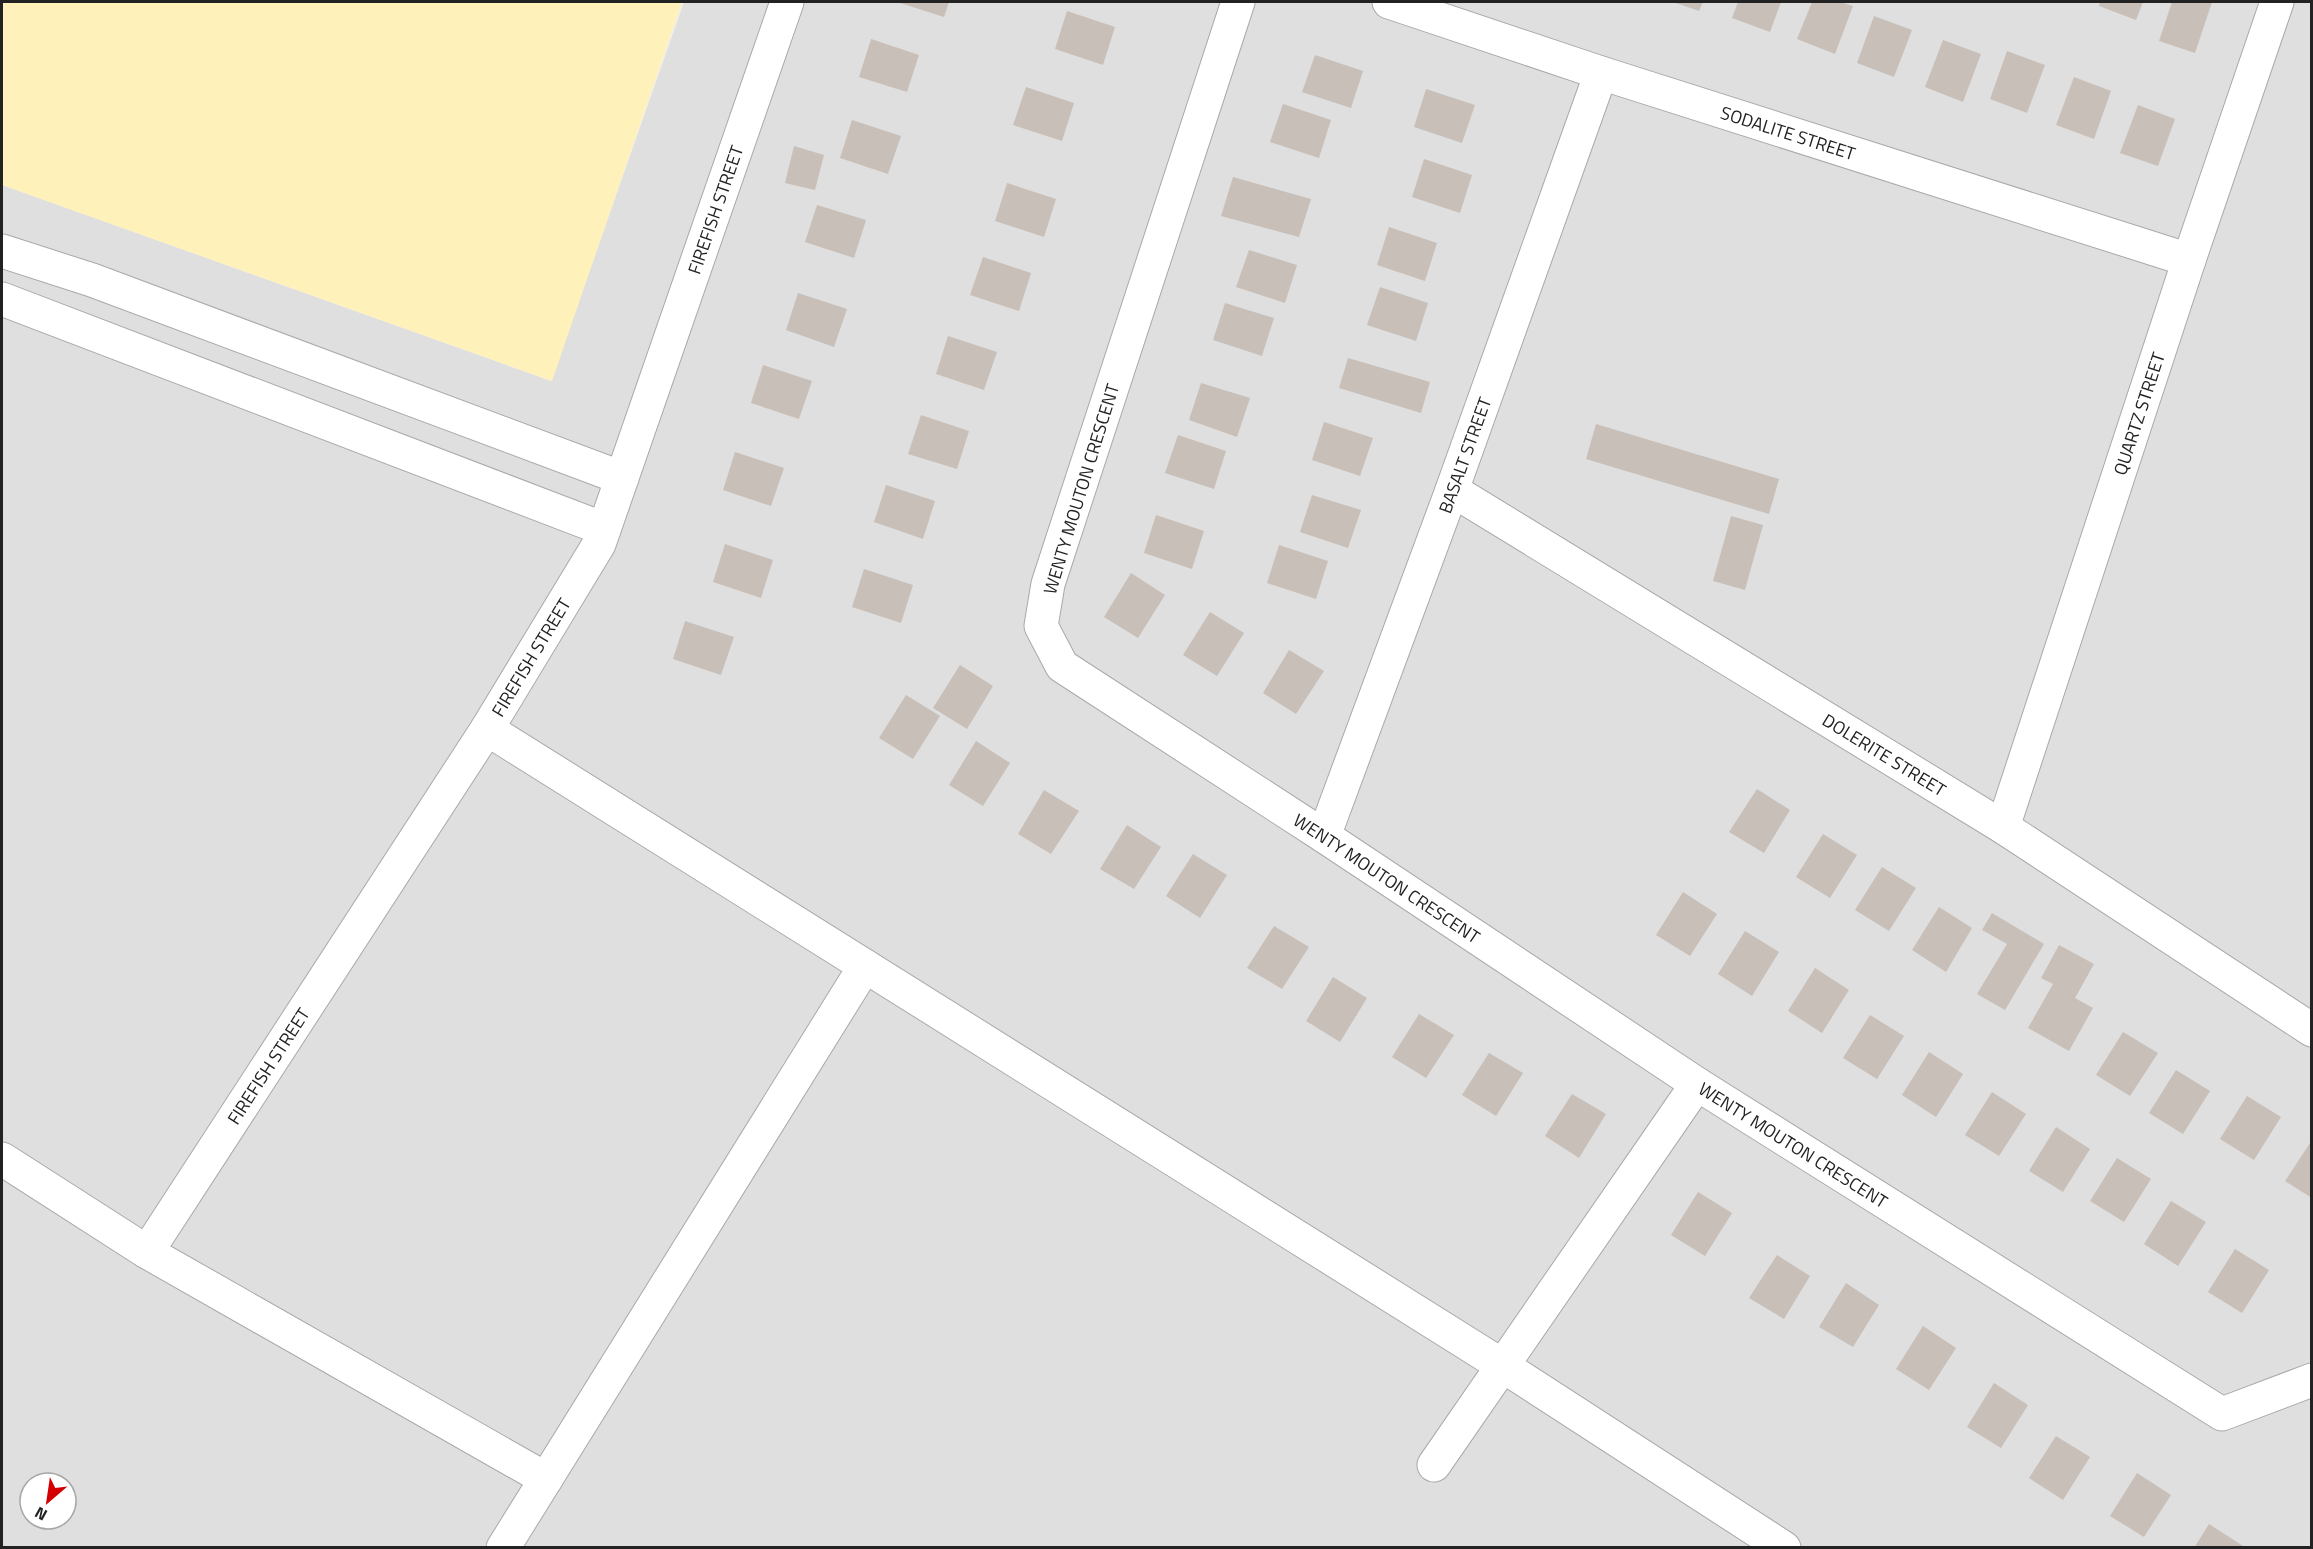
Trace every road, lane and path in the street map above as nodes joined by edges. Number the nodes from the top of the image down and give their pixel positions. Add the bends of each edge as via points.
1 (787, 2) edge
2 (1238, 2) edge
3 (1389, 2) edge
4 (2277, 2) edge
5 (1600, 73) junction
6 (2, 251) edge
7 (2189, 260) junction
8 (2, 299) edge
9 (622, 478) junction
10 (1452, 490) junction
11 (604, 529) junction
12 (487, 729) junction
13 (2003, 827) junction
14 (1324, 836) junction
15 (865, 966) junction
16 (2312, 1030) edge
17 (1697, 1084) junction
18 (2, 1159) edge
19 (147, 1252) junction
20 (1503, 1366) junction
21 (2312, 1380) edge
22 (1434, 1465) dead end
23 (546, 1479) junction
24 (503, 1548) edge
25 (1784, 1548) edge

1 - 9 street, FIREFISH STREET
2 - 14 street, WENTY MOUTON CRESCENT via 1048,584 1041,626 1062,666
3 - 5 street, SODALITE STREET
4 - 7 street, QUARTZ STREET
5 - 7 street, SODALITE STREET
5 - 10 street, BASALT STREET
6 - 9 street via 103,284
7 - 13 street, QUARTZ STREET
8 - 11 street
9 - 11 street, FIREFISH STREET
10 - 13 street, DOLERITE STREET
10 - 14 street, BASALT STREET
11 - 12 street, FIREFISH STREET via 599,544
12 - 15 street
12 - 19 street, FIREFISH STREET
13 - 16 street, DOLERITE STREET
14 - 17 street, WENTY MOUTON CRESCENT
15 - 20 street
15 - 23 street
17 - 20 street
17 - 21 street, WENTY MOUTON CRESCENT via 2222,1414
18 - 19 street
19 - 23 street
20 - 22 street
20 - 25 street
23 - 24 street

